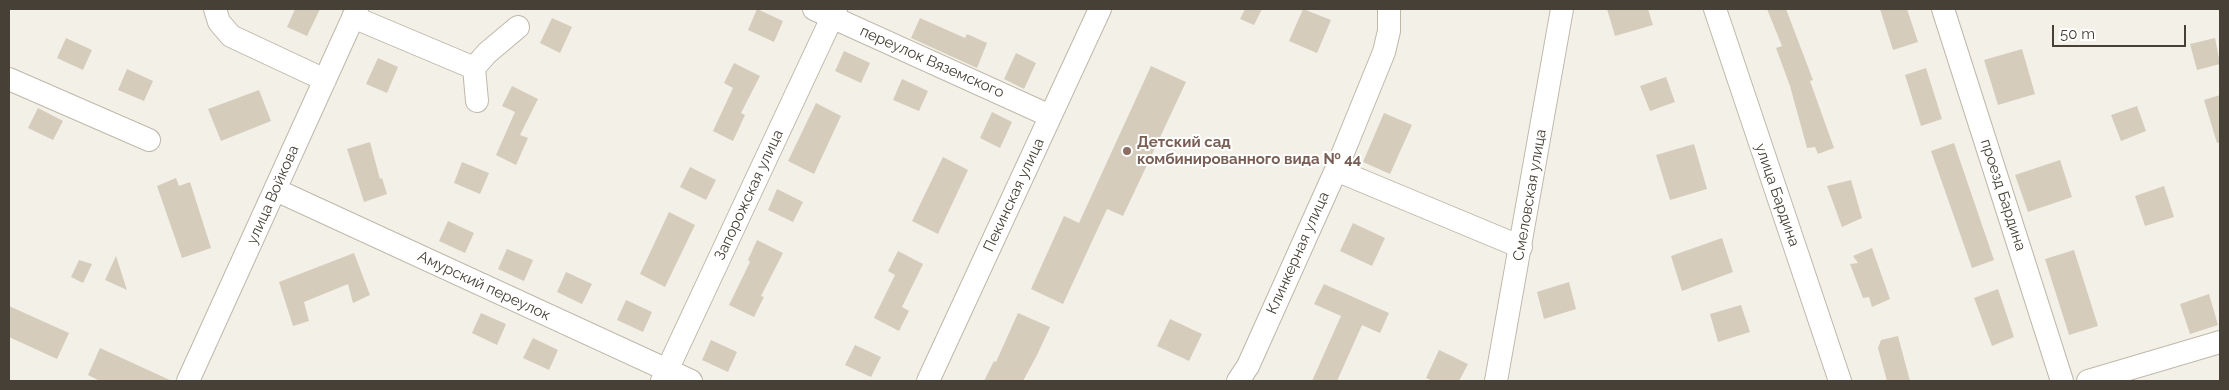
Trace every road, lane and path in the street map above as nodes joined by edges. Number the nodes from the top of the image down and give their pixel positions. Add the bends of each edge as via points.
1 (216, 9) edge
2 (1100, 9) edge
3 (1389, 9) edge
4 (1562, 9) edge
5 (1715, 9) edge
6 (1943, 9) edge
7 (827, 12) edge
8 (355, 13) edge
9 (518, 27) dead end
10 (474, 68) junction
11 (9, 79) edge
12 (325, 80) junction
13 (477, 101) dead end
14 (1050, 116) junction
15 (149, 140) dead end
16 (1336, 170) junction
17 (276, 190) junction
18 (1521, 247) junction
19 (2220, 342) edge
20 (665, 376) edge
21 (188, 381) edge
22 (691, 381) edge
23 (928, 381) edge
24 (1238, 381) edge
25 (1496, 381) edge
26 (1840, 381) edge
27 (2062, 381) edge
28 (2088, 381) edge

1 - 12 street via 219,22 231,36
2 - 14 street, Пекинская улица
3 - 16 street, Клинкерная улица via 1384,52
4 - 18 street, Смеловская улица
5 - 26 street, улица Бардина
6 - 27 street, проезд Бардина
7 - 14 street, переулок Вяземского
7 - 20 street, Запорожская улица
8 - 10 street
8 - 12 street, улица Войкова
9 - 10 street
10 - 13 street
11 - 15 street
12 - 17 street, улица Войкова
14 - 23 street, Пекинская улица
16 - 18 street
16 - 24 street, Клинкерная улица via 1248,366
17 - 20 street, Амурский переулок
17 - 21 street, улица Войкова
18 - 25 street, Смеловская улица
19 - 28 street
20 - 22 street, Амурский переулок

